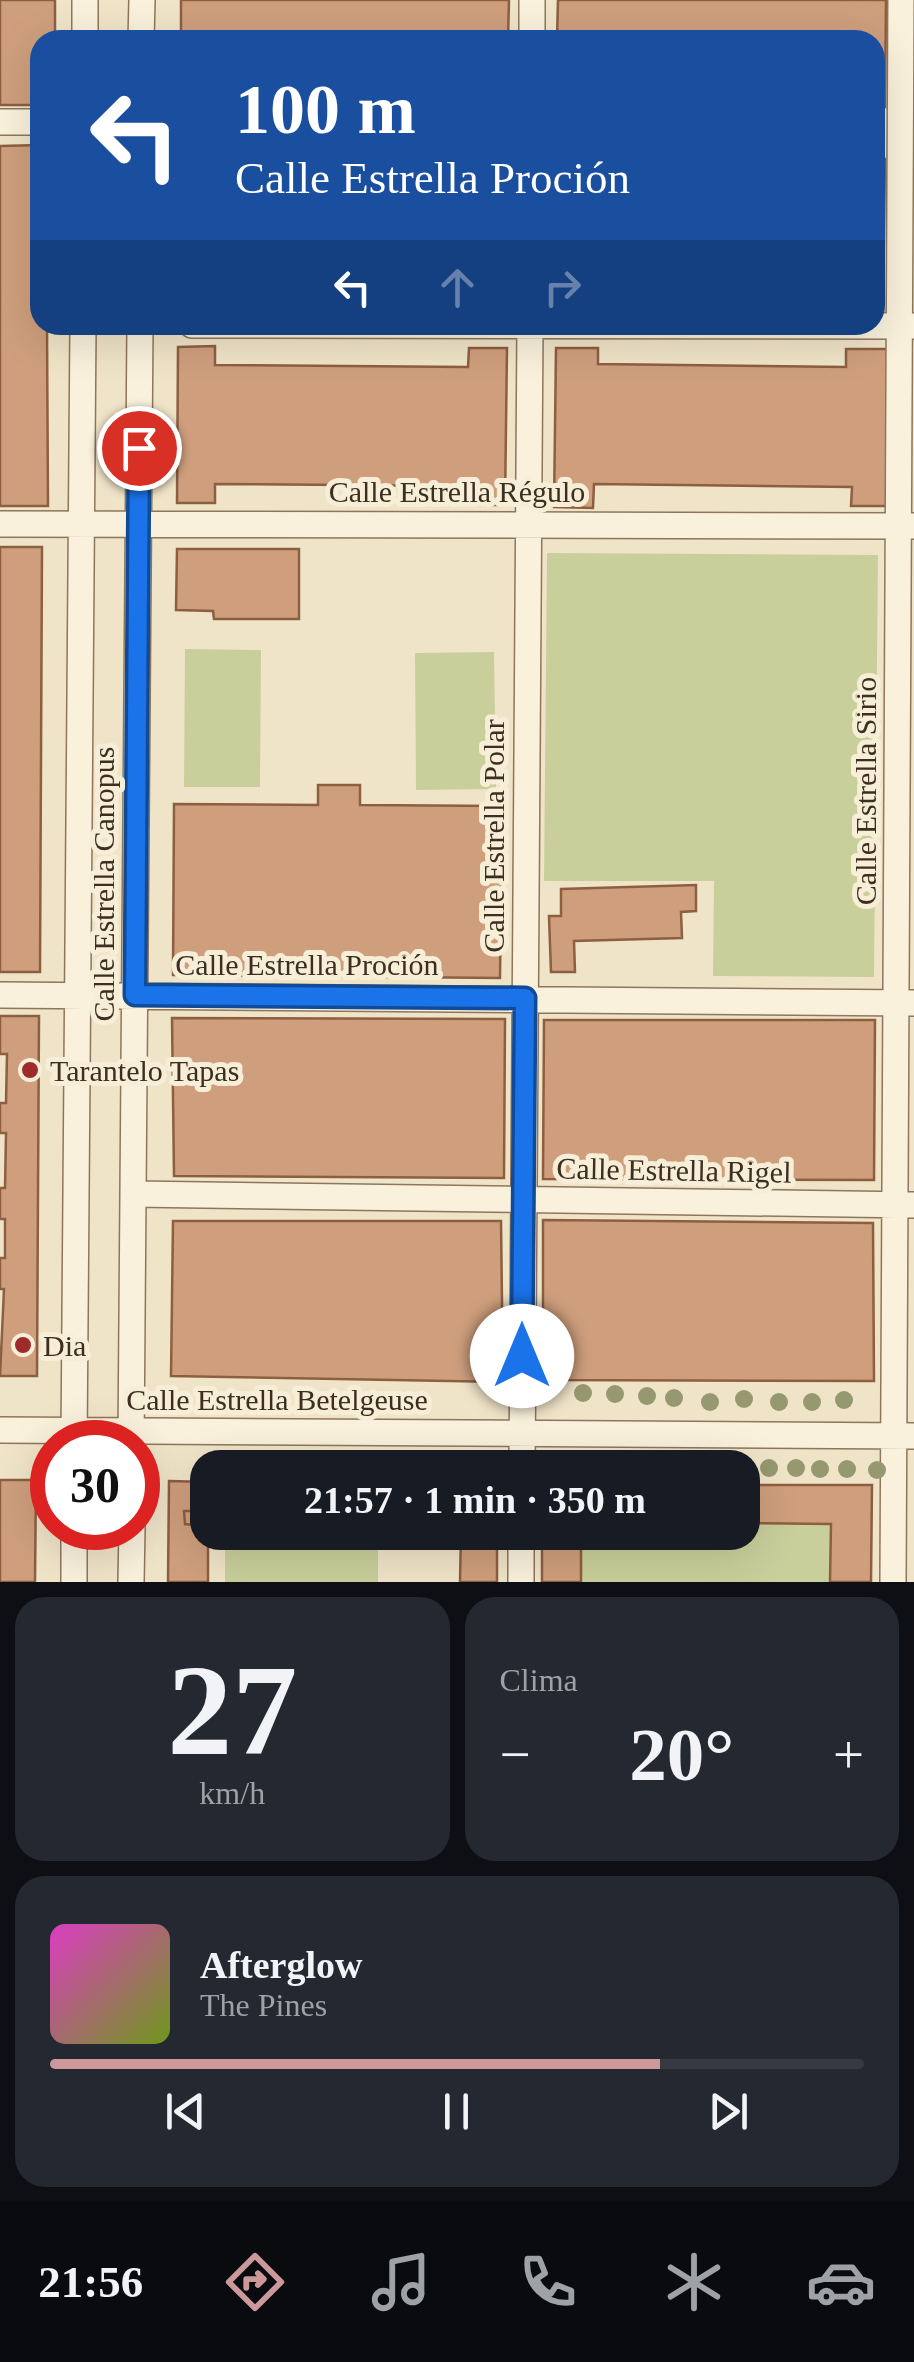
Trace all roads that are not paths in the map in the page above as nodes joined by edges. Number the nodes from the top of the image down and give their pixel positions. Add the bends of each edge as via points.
1 (85, 0) edge
2 (142, 0) edge
3 (532, 0) edge
4 (902, 0) edge
5 (85, 30) edge
6 (142, 30) edge
7 (532, 30) edge
8 (0, 122) edge
9 (30, 122) edge
10 (897, 128) edge
11 (907, 326) edge
12 (83, 335) edge
13 (140, 335) edge
14 (530, 335) edge
15 (138, 523) junction
16 (528, 523) junction
17 (0, 524) edge
18 (81, 524) junction
19 (906, 526) edge
20 (0, 995) edge
21 (78, 995) junction
22 (135, 995) junction
23 (525, 998) junction
24 (906, 1003) edge
25 (134, 1194) junction
26 (523, 1201) junction
27 (904, 1205) edge
28 (74, 1420) edge
29 (131, 1420) edge
30 (0, 1430) edge
31 (30, 1432) edge
32 (522, 1433) junction
33 (903, 1436) edge
34 (160, 1437) edge
35 (522, 1450) edge
36 (74, 1550) edge
37 (132, 1550) edge
38 (522, 1550) edge
39 (74, 1582) edge
40 (131, 1582) edge
41 (521, 1582) edge
42 (892, 1582) edge

1 - 5 street
2 - 6 street
3 - 7 street
4 - 10 street, Calle Estrella Sirio
8 - 9 street
10 - 11 street, Calle Estrella Sirio
11 - 19 street, Calle Estrella Sirio
12 - 18 street, Calle Estrella Canopus
13 - 15 street, Calle Estrella Canopus
14 - 16 street, Calle Estrella Polar
15 - 16 street, Calle Estrella Régulo
15 - 18 street, Calle Estrella Régulo
15 - 22 street, Calle Estrella Canopus
16 - 19 street, Calle Estrella Régulo
16 - 23 street, Calle Estrella Polar
17 - 18 street, Calle Estrella Régulo
18 - 21 street, Calle Estrella Canopus
19 - 24 street, Calle Estrella Sirio
20 - 21 street, Calle Estrella Proción
21 - 22 street, Calle Estrella Proción
21 - 28 street, Calle Estrella Canopus
22 - 23 street, Calle Estrella Proción
22 - 25 street, Calle Estrella Canopus
23 - 24 street, Calle Estrella Proción
23 - 26 street, Calle Estrella Polar
24 - 27 street, Calle Estrella Sirio
25 - 26 street, Calle Estrella Rigel
25 - 29 street, Calle Estrella Canopus
26 - 27 street, Calle Estrella Rigel
26 - 32 street, Calle Estrella Polar
27 - 33 street, Calle Estrella Sirio
30 - 31 street, Calle Estrella Betelgeuse
32 - 33 street, Calle Estrella Betelgeuse
32 - 34 street, Calle Estrella Betelgeuse
32 - 35 street, Calle Estrella Polar
33 - 42 street, Calle Estrella Sirio
36 - 39 street
37 - 40 street
38 - 41 street

